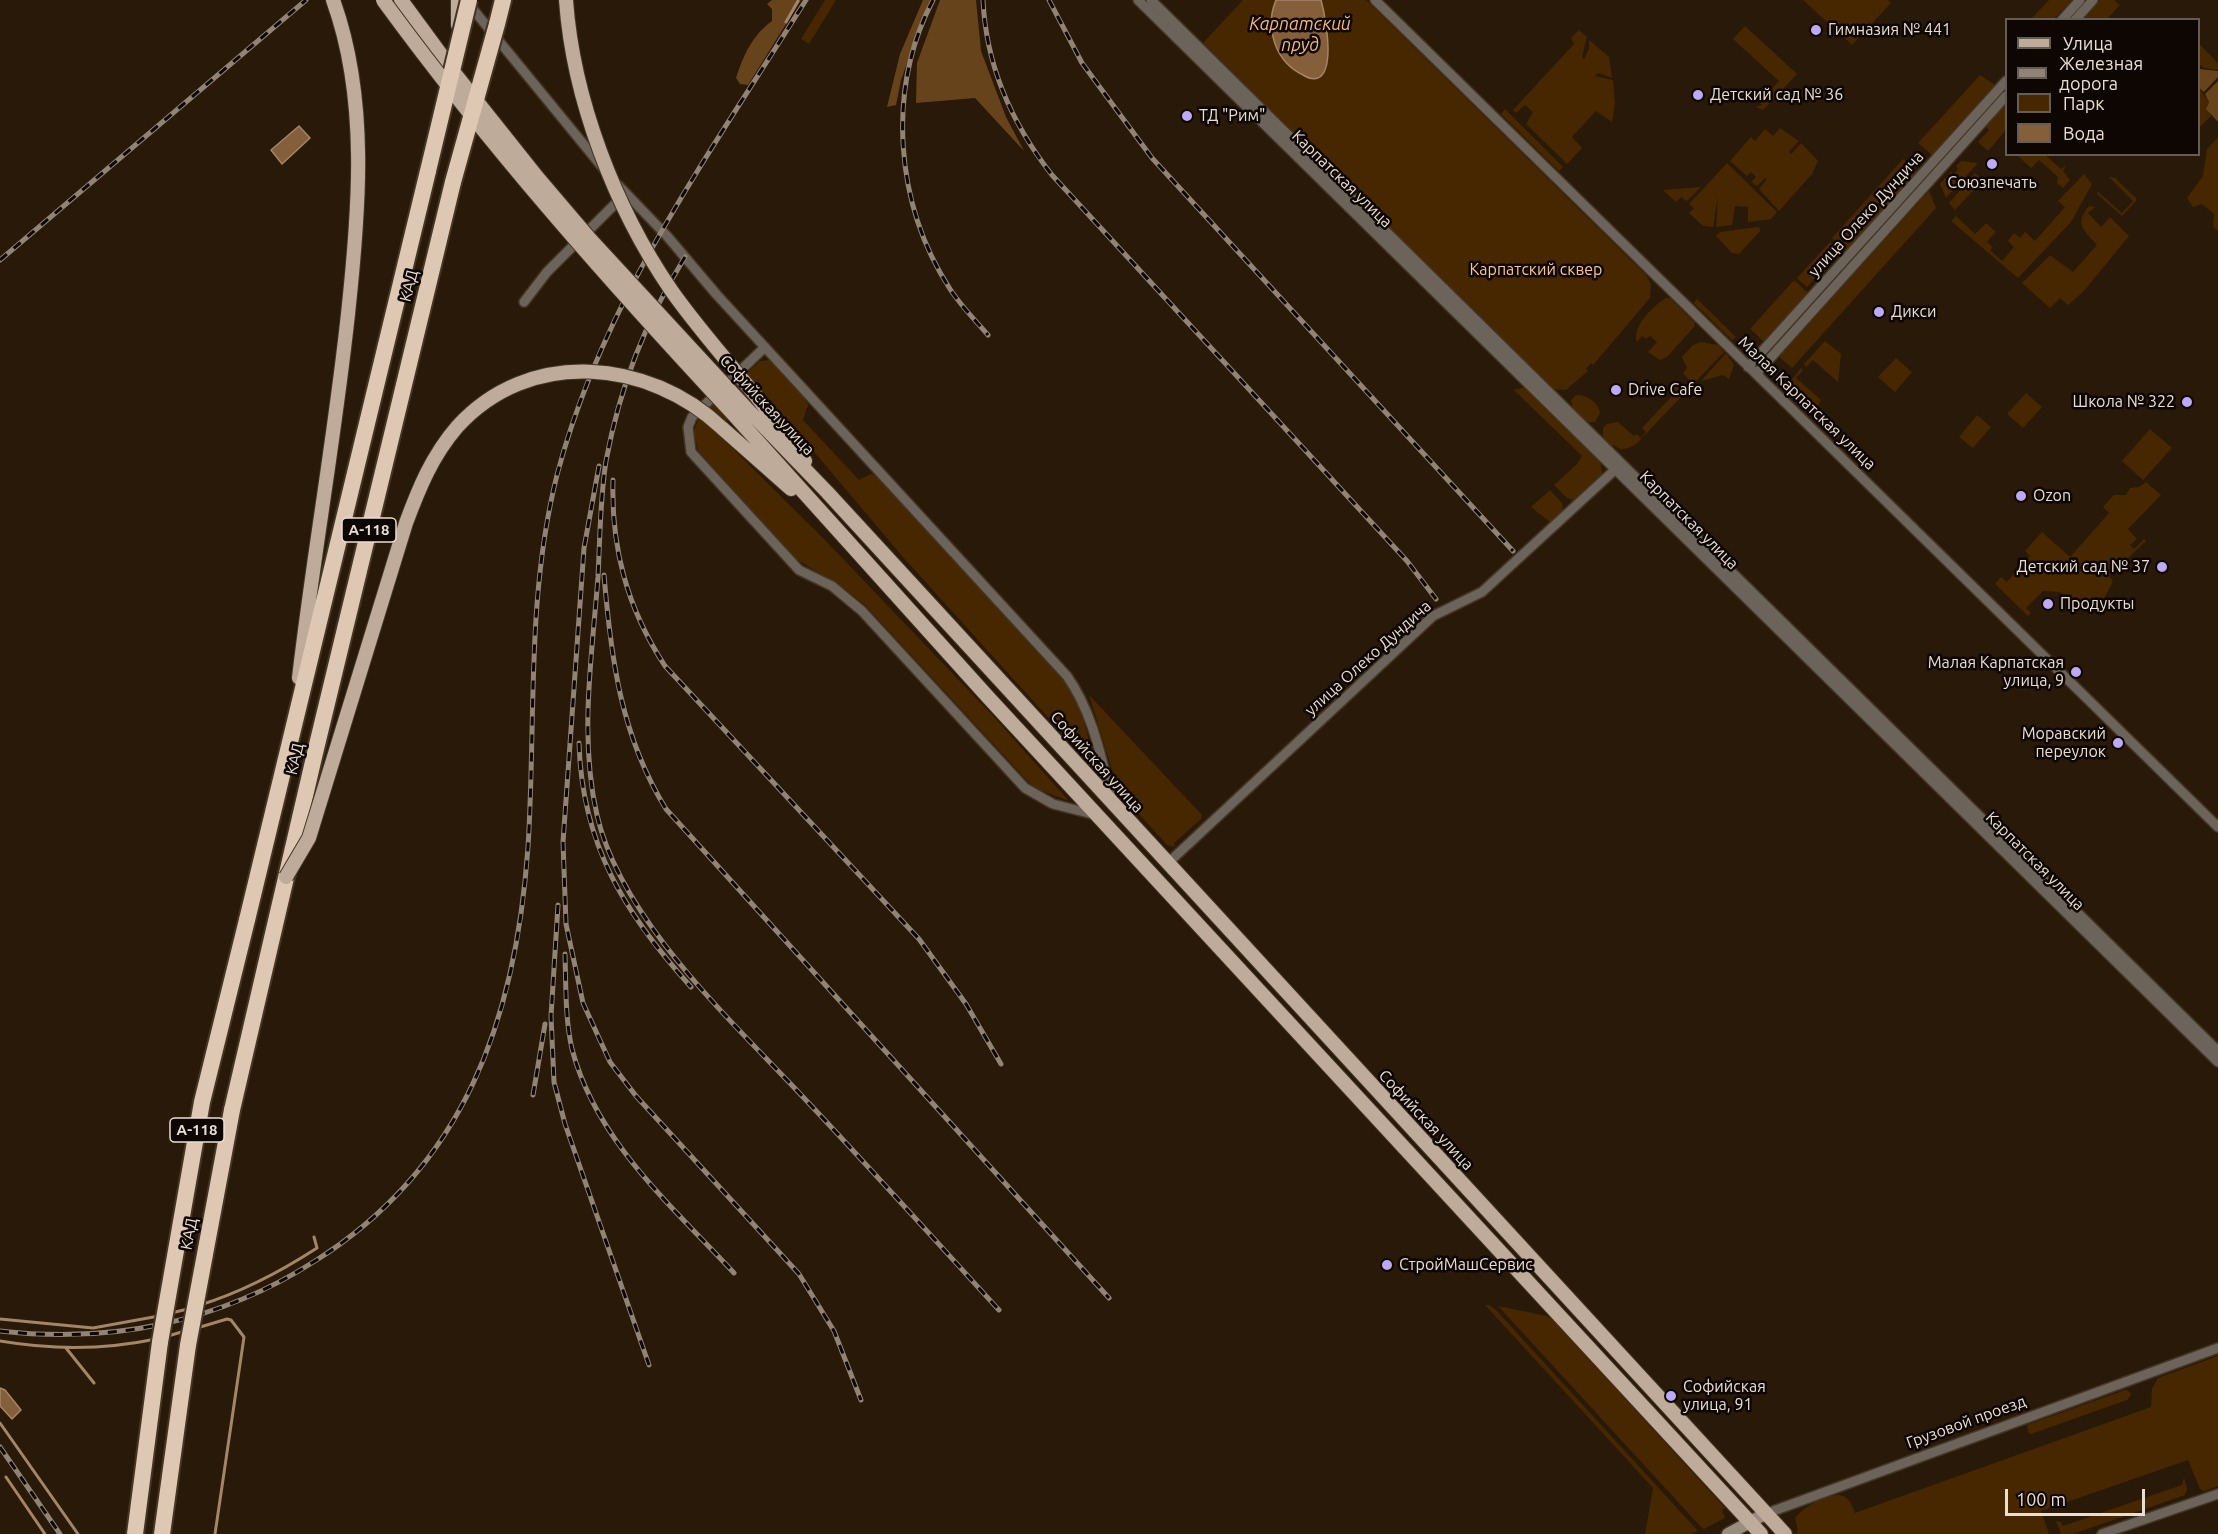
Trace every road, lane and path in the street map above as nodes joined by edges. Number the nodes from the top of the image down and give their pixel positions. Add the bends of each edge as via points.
1 (333, 0) edge
2 (383, 0) edge
3 (401, 0) edge
4 (458, 0) edge
5 (467, 0) edge
6 (502, 0) edge
7 (566, 0) edge
8 (1138, 0) edge
9 (1151, 0) edge
10 (1375, 0) edge
11 (2080, 0) edge
12 (2093, 0) edge
13 (2064, 18) edge
14 (2077, 18) edge
15 (459, 40) junction
16 (2005, 83) edge
17 (2005, 98) edge
18 (625, 194) junction
19 (524, 302) dead end
20 (765, 347) junction
21 (1752, 370) junction
22 (740, 412) junction
23 (1619, 467) junction
24 (827, 492) junction
25 (812, 504) junction
26 (292, 737) junction
27 (1112, 803) junction
28 (1099, 816) junction
29 (2218, 827) edge
30 (1168, 863) junction
31 (286, 877) junction
32 (2218, 1051) edge
33 (2218, 1062) edge
34 (2218, 1348) edge
35 (2218, 1494) edge
36 (1765, 1514) junction
37 (1751, 1523) junction
38 (135, 1534) edge
39 (162, 1534) edge
40 (1728, 1534) edge
41 (1761, 1534) edge
42 (1785, 1534) edge
43 (2102, 1534) edge

1 - 26 main road via 351,74 358,149 356,240 339,398
2 - 22 main road, Софийская улица, bridge via 579,247
3 - 22 main road, Софийская улица, bridge via 538,178
4 - 15 main road, bridge
5 - 15 highway, КАД / А-118, bridge
5 - 18 street
6 - 31 highway, КАД / А-118, bridge via 453,182
7 - 24 main road, bridge via 583,96 618,193 671,290
8 - 23 street, Карпатская улица
9 - 23 street, Карпатская улица
10 - 21 street, Малая Карпатская улица
11 - 13 street
12 - 14 street
15 - 26 highway, КАД / А-118, bridge
16 - 21 street, улица Олеко Дундича
17 - 21 street, улица Олеко Дундича
18 - 19 street via 547,272
18 - 20 street
20 - 27 street via 1067,676 1090,717
20 - 28 street via 692,417 688,427 691,452 799,570 832,586 862,611 1025,788 1053,804
21 - 29 street, Малая Карпатская улица
22 - 24 main road, Софийская улица
22 - 25 main road, Софийская улица
23 - 30 street, улица Олеко Дундича via 1482,592 1433,616
23 - 32 street, Карпатская улица
23 - 33 street, Карпатская улица
24 - 27 main road, Софийская улица
25 - 28 main road, Софийская улица
25 - 31 main road, bridge via 695,406 672,392 627,375 600,371 551,375 524,383 482,405 459,426 425,472 309,838
26 - 38 highway, КАД / А-118, bridge via 202,1102 160,1342
27 - 30 main road, Софийская улица
28 - 37 main road, Софийская улица
30 - 36 main road, Софийская улица
31 - 39 highway, КАД / А-118, bridge via 232,1110 201,1268
34 - 36 street, Грузовой проезд
35 - 43 street
36 - 37 street, Грузовой проезд
36 - 42 main road, Софийская улица
37 - 40 street, Грузовой проезд
37 - 41 main road, Софийская улица

